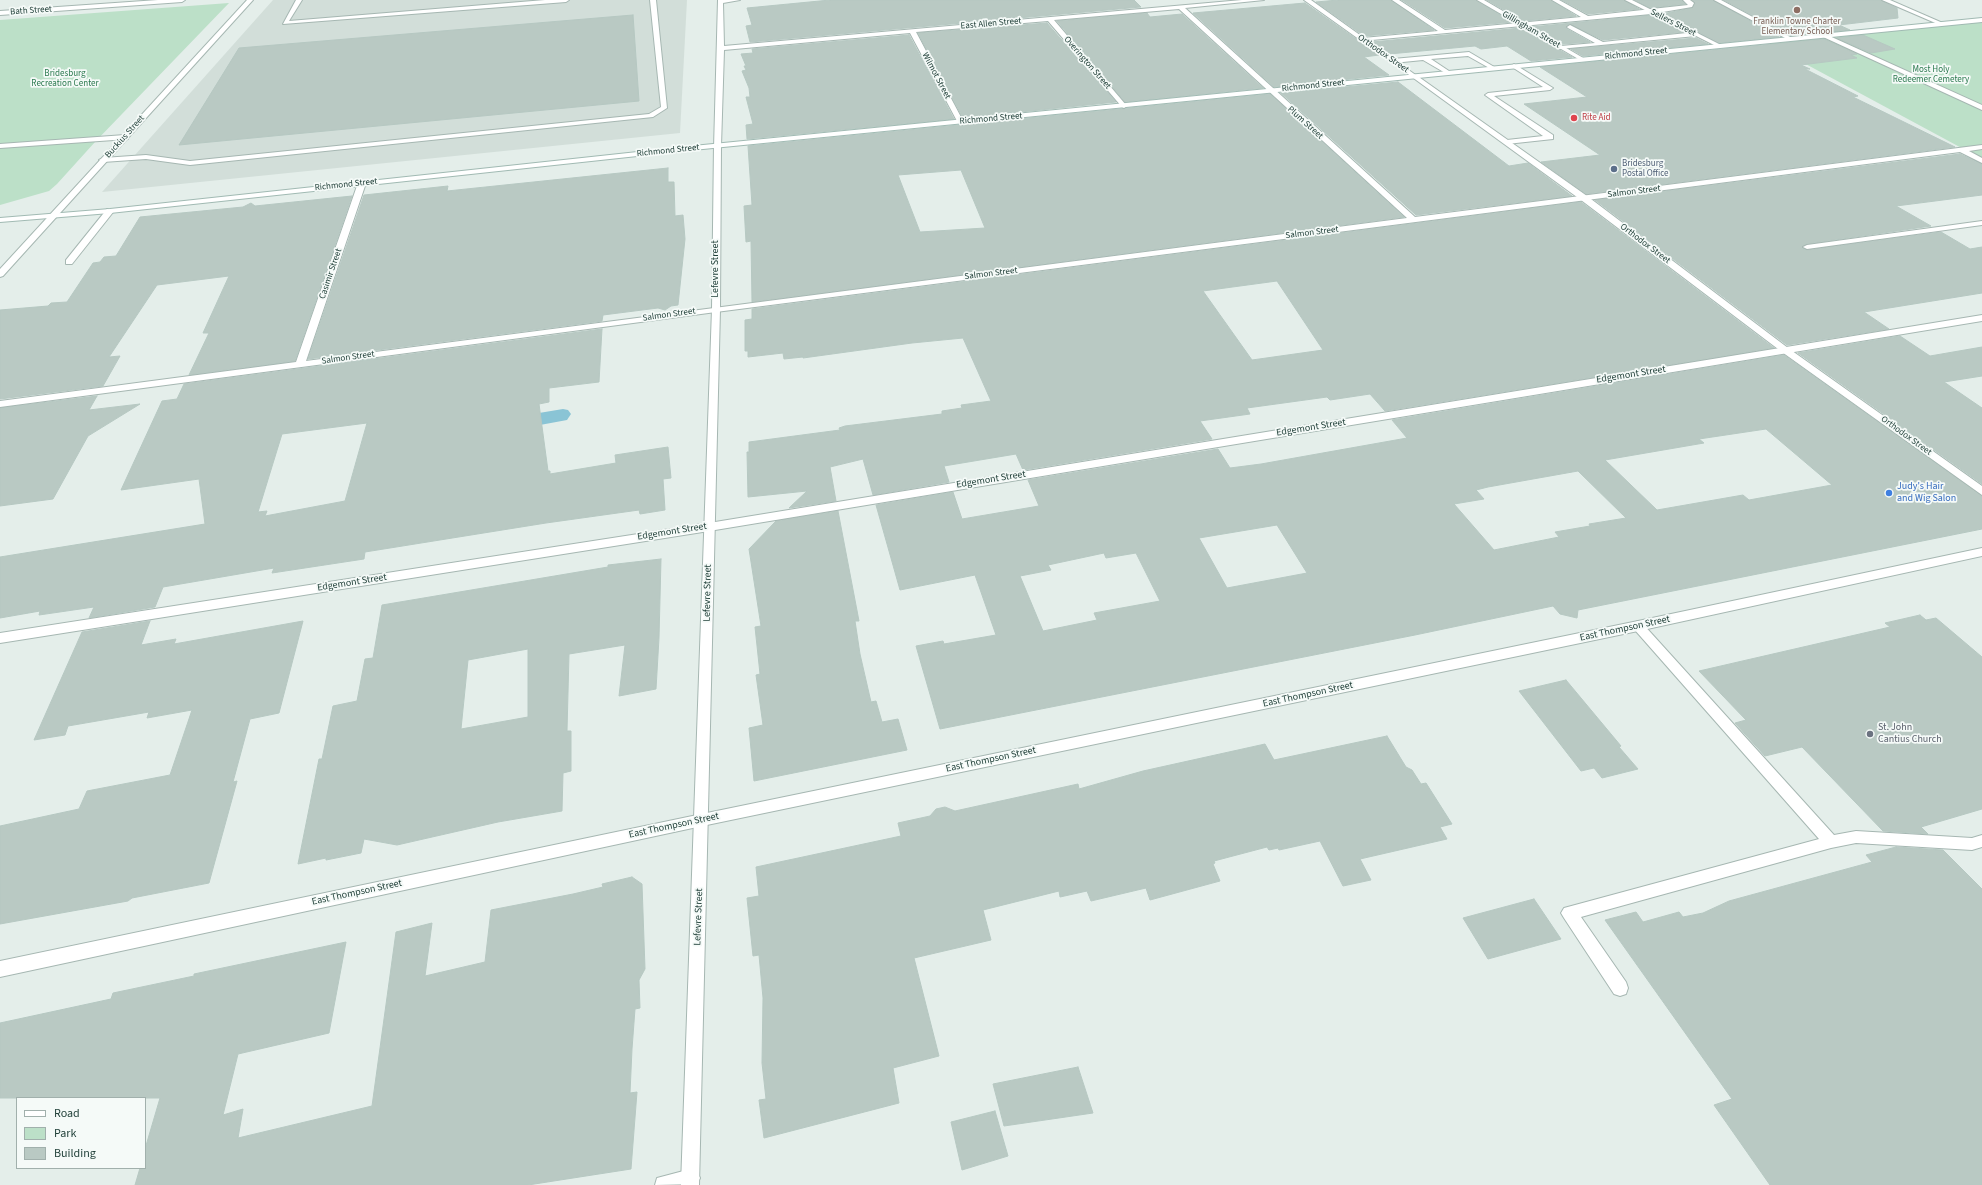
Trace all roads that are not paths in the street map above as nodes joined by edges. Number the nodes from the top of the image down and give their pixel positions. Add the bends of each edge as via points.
1 (182, 0) edge
2 (250, 0) edge
3 (299, 0) edge
4 (566, 0) edge
5 (652, 0) edge
6 (736, 0) edge
7 (1260, 0) edge
8 (1306, 0) edge
9 (1395, 0) edge
10 (1480, 0) edge
11 (1555, 0) edge
12 (1628, 0) edge
13 (1686, 0) edge
14 (1716, 0) edge
15 (1884, 0) edge
16 (1180, 8) junction
17 (1651, 12) junction
18 (0, 13) edge
19 (1587, 18) junction
20 (1050, 19) junction
21 (1982, 20) edge
22 (1522, 24) junction
23 (1942, 24) junction
24 (1570, 27) dead end
25 (912, 31) junction
26 (1444, 32) junction
27 (1696, 34) junction
28 (1824, 35) junction
29 (1789, 38) junction
30 (1363, 40) junction
31 (1602, 44) junction
32 (1718, 45) junction
33 (721, 48) junction
34 (1561, 48) junction
35 (1424, 58) junction
36 (1479, 59) junction
37 (1582, 60) junction
38 (1392, 61) junction
39 (1433, 64) junction
40 (1514, 66) junction
41 (1493, 68) junction
42 (1447, 72) junction
43 (1414, 76) junction
44 (1270, 91) junction
45 (1124, 106) junction
46 (1982, 108) edge
47 (960, 121) junction
48 (125, 137) junction
49 (1507, 142) junction
50 (0, 146) edge
51 (717, 146) junction
52 (1982, 147) edge
53 (1962, 150) junction
54 (104, 160) junction
55 (1982, 161) edge
56 (362, 183) junction
57 (1584, 198) junction
58 (110, 210) junction
59 (54, 215) junction
60 (0, 220) edge
61 (1414, 220) junction
62 (1982, 223) edge
63 (1807, 247) dead end
64 (69, 262) dead end
65 (0, 274) edge
66 (716, 309) junction
67 (1982, 318) edge
68 (1786, 350) junction
69 (300, 364) junction
70 (0, 404) edge
71 (1982, 491) edge
72 (709, 526) junction
73 (1982, 552) edge
74 (1638, 626) junction
75 (0, 638) edge
76 (702, 820) junction
77 (1982, 841) edge
78 (1831, 842) junction
79 (0, 969) edge
80 (1620, 988) dead end
81 (691, 1181) edge
82 (664, 1185) edge

1 - 18 street, Bath Street
2 - 48 street, Buckius Street
3 - 4 street via 284,23
5 - 54 street via 664,108 651,116 190,163 146,157
6 - 33 street, Lefevre Street via 720,1
7 - 16 street, East Allen Street
8 - 30 street, Orthodox Street
9 - 26 street
10 - 22 street, Gillingham Street
11 - 19 street
12 - 17 street, Sellers Street
13 - 17 street via 1691,3 1690,6
14 - 29 street
15 - 23 street
16 - 20 street, East Allen Street
16 - 44 street, Plum Street
17 - 19 street
17 - 27 street, Sellers Street
19 - 22 street
20 - 25 street, East Allen Street
20 - 45 street, Overington Street
21 - 23 street, Richmond Street
22 - 26 street
22 - 34 street, Gillingham Street
23 - 28 street, Richmond Street
24 - 31 street
25 - 33 street, East Allen Street
25 - 47 street, Wilmot Street
26 - 30 street
27 - 31 street
27 - 32 street, Sellers Street
28 - 29 street, Richmond Street
28 - 46 street
29 - 32 street, Richmond Street
30 - 38 street, Orthodox Street
31 - 34 street
32 - 37 street, Richmond Street
33 - 51 street, Lefevre Street
34 - 37 street, Gillingham Street
35 - 36 street via 1469,54
35 - 38 street
35 - 39 street
36 - 39 street
36 - 41 street
37 - 40 street, Richmond Street
38 - 43 street, Orthodox Street
39 - 42 street
40 - 41 street, Richmond Street
40 - 49 street via 1550,88 1488,96 1550,137
41 - 42 street, Richmond Street
42 - 43 street, Richmond Street
43 - 44 street, Richmond Street
43 - 49 street, Orthodox Street
44 - 45 street, Richmond Street
44 - 61 street, Plum Street
45 - 47 street, Richmond Street
47 - 51 street, Richmond Street
48 - 50 street
48 - 54 street, Buckius Street
49 - 57 street, Orthodox Street
51 - 56 street, Richmond Street
51 - 66 street, Lefevre Street
52 - 53 street, Salmon Street
53 - 55 street
53 - 57 street, Salmon Street
54 - 59 street, Buckius Street
56 - 58 street, Richmond Street
56 - 69 street, Casimir Street
57 - 61 street, Salmon Street
57 - 68 street, Orthodox Street
58 - 59 street, Richmond Street
58 - 64 street
59 - 60 street, Richmond Street
59 - 65 street, Buckius Street
61 - 66 street, Salmon Street
62 - 63 street
66 - 69 street, Salmon Street
66 - 72 street, Lefevre Street
67 - 68 street, Edgemont Street
68 - 71 street, Orthodox Street
68 - 72 street, Edgemont Street
69 - 70 street, Salmon Street
72 - 75 street, Edgemont Street
72 - 76 street, Lefevre Street
73 - 74 street, East Thompson Street
74 - 76 street, East Thompson Street
74 - 78 street
76 - 79 street, East Thompson Street
76 - 81 street, Lefevre Street
77 - 78 street via 1972,844 1856,837
78 - 80 street via 1570,913
81 - 82 street

